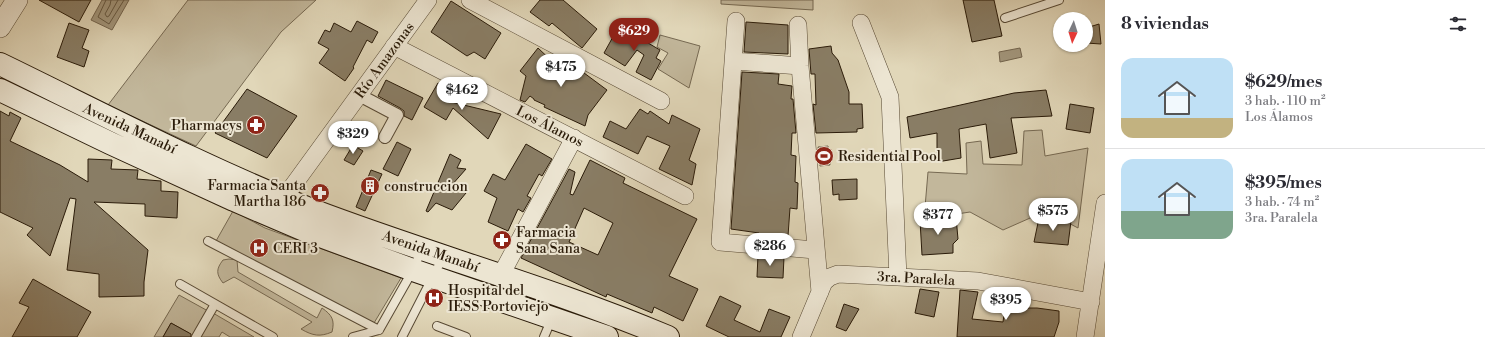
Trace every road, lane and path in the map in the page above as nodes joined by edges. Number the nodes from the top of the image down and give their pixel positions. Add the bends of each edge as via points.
1 (17, 0) edge
2 (428, 0) edge
3 (470, 0) edge
4 (1059, 0) edge
5 (1005, 18) dead end
6 (736, 21) dead end
7 (862, 23) dead end
8 (798, 25) dead end
9 (0, 27) edge
10 (394, 46) junction
11 (734, 61) junction
12 (0, 64) edge
13 (800, 66) junction
14 (0, 90) edge
15 (359, 94) junction
16 (661, 101) dead end
17 (384, 137) dead end
18 (574, 138) junction
19 (685, 196) dead end
20 (284, 198) junction
21 (234, 200) junction
22 (1105, 203) edge
23 (208, 240) dead end
24 (422, 248) junction
25 (815, 250) junction
26 (443, 256) junction
27 (423, 273) junction
28 (501, 275) junction
29 (898, 277) junction
30 (180, 284) dead end
31 (820, 292) junction
32 (1096, 298) edge
33 (215, 304) junction
34 (552, 317) junction
35 (437, 326) dead end
36 (377, 333) edge
37 (196, 337) edge
38 (273, 337) edge
39 (353, 337) edge
40 (402, 337) edge
41 (466, 337) edge
42 (544, 337) edge
43 (607, 337) edge
44 (668, 337) edge
45 (801, 337) edge
46 (1085, 337) edge

1 - 9 street
2 - 10 street, Río Amazonas
3 - 16 street
4 - 5 lane
6 - 11 street
7 - 29 street via 890,97
8 - 13 street
10 - 15 street, Río Amazonas
10 - 18 street, Los Álamos
11 - 13 street
11 - 25 street via 720,242
12 - 20 main road, Avenida Manabí via 130,129
13 - 25 street
14 - 21 main road, Avenida Manabí
15 - 17 street via 397,115
15 - 20 street, Río Amazonas
18 - 19 street, Los Álamos
18 - 28 street
20 - 21 street, Avenida Manabí via 252,202
20 - 24 main road, Avenida Manabí
21 - 27 main road, Avenida Manabí via 304,230
22 - 32 street
23 - 36 lane
24 - 26 main road, Avenida Manabí
24 - 27 lane
25 - 31 street
26 - 27 lane
26 - 28 main road, Avenida Manabí
27 - 34 main road, Avenida Manabí
27 - 36 lane
27 - 40 lane
28 - 44 main road, Avenida Manabí
29 - 31 street, 3ra. Paralela via 838,274 830,276 824,282
29 - 32 street, 3ra. Paralela via 978,281
30 - 33 lane
31 - 45 street, 3ra. Paralela
32 - 46 street
33 - 37 lane
33 - 38 lane
34 - 42 lane
34 - 43 main road, Avenida Manabí
35 - 41 lane
36 - 39 lane

